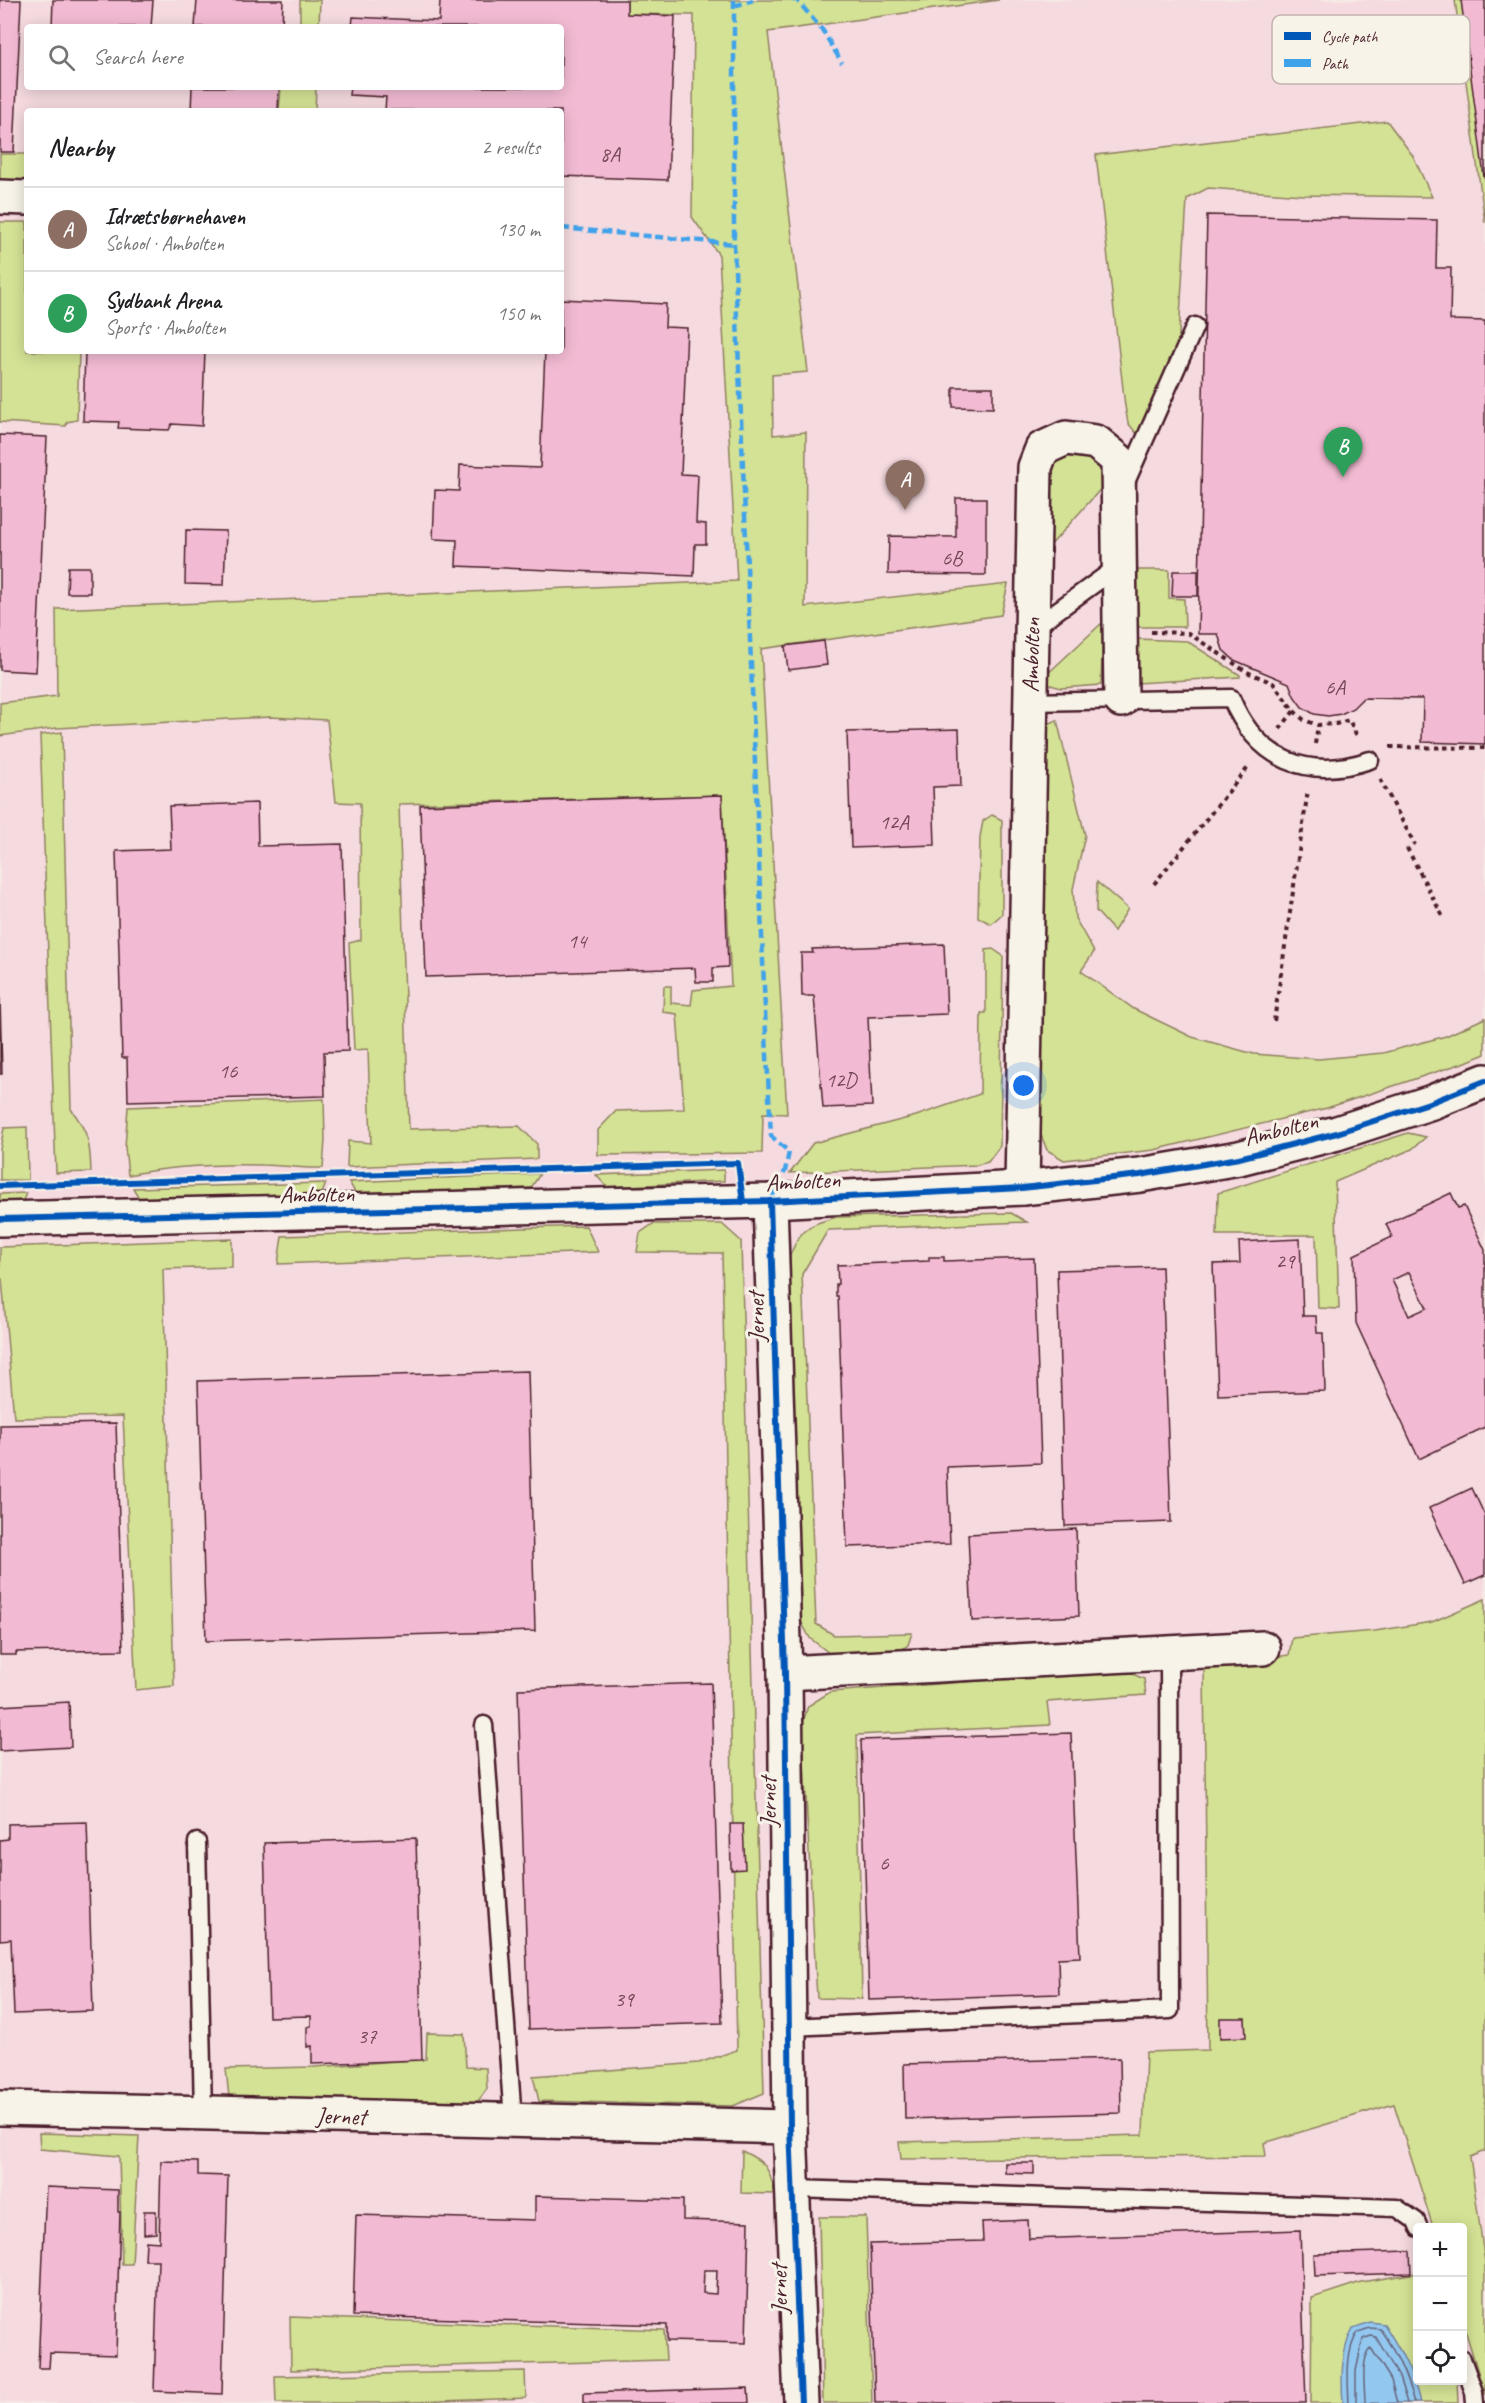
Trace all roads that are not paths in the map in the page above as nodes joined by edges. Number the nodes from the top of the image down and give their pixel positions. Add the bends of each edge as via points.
1 (0, 197) edge
2 (24, 198) edge
3 (1195, 326) dead end
4 (1120, 496) junction
5 (1120, 564) junction
6 (1032, 629) junction
7 (1121, 700) junction
8 (1031, 702) junction
9 (1366, 753) road end
10 (1485, 1081) edge
11 (1022, 1188) junction
12 (770, 1201) junction
13 (0, 1219) edge
14 (1263, 1648) dead end
15 (1169, 1653) junction
16 (785, 1673) junction
17 (484, 1725) dead end
18 (197, 1842) dead end
19 (789, 2027) junction
20 (0, 2108) edge
21 (203, 2113) junction
22 (513, 2120) junction
23 (790, 2127) junction
24 (793, 2189) junction
25 (1417, 2223) edge
26 (1467, 2373) edge
27 (801, 2403) edge
28 (1475, 2403) edge

1 - 2 street
3 - 4 lane
4 - 5 street, Ambolten
4 - 6 street, Ambolten via 1118,460 1096,442 1066,438 1042,449 1035,467
5 - 6 lane
5 - 7 street, Ambolten
6 - 8 street, Ambolten
7 - 8 lane
7 - 9 lane via 1231,698 1239,717 1265,748 1312,768 1351,766
8 - 11 street, Ambolten
10 - 11 street, Ambolten via 1337,1133 1239,1158 1140,1175
11 - 12 street, Ambolten
12 - 13 street, Ambolten
12 - 16 street, Jernet
14 - 15 street
15 - 16 street
15 - 19 lane via 1170,2010
16 - 19 street, Jernet
17 - 22 lane
18 - 21 lane
19 - 23 street, Jernet
20 - 21 street, Jernet
21 - 22 street, Jernet
22 - 23 street, Jernet
23 - 24 street, Jernet
24 - 25 lane via 1397,2208
24 - 27 street, Jernet
26 - 28 lane

